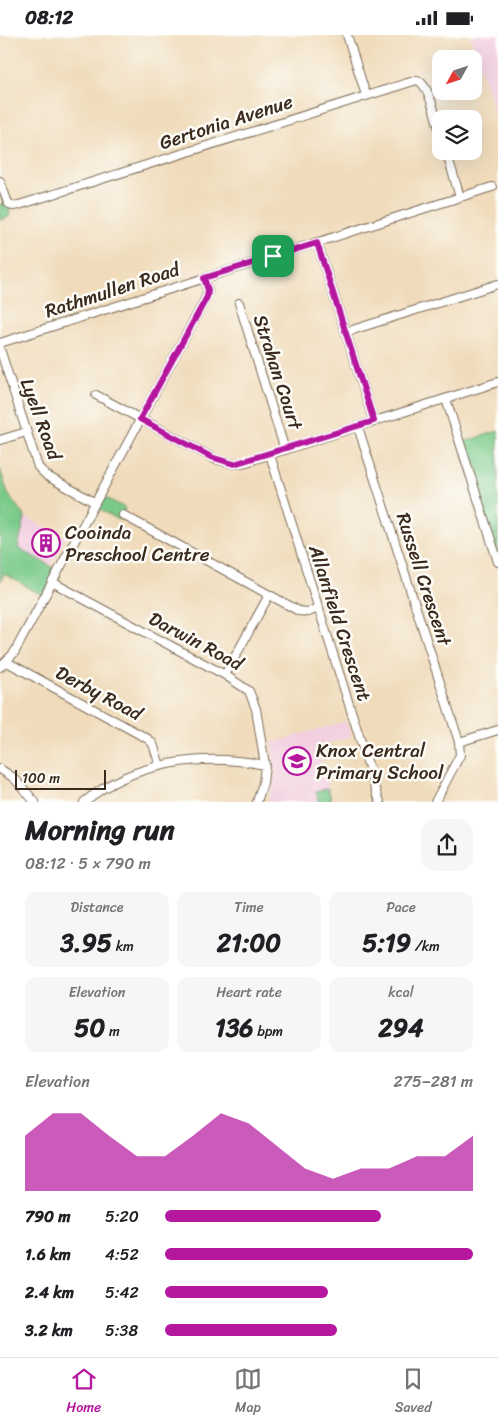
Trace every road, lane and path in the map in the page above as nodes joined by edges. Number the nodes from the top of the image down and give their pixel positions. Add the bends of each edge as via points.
1 (347, 35) edge
2 (366, 95) junction
3 (433, 110) edge
4 (449, 160) edge
5 (0, 181) edge
6 (492, 187) dead end
7 (460, 197) junction
8 (317, 243) junction
9 (204, 278) junction
10 (498, 284) edge
11 (239, 303) dead end
12 (346, 332) junction
13 (0, 343) edge
14 (0, 349) edge
15 (498, 382) edge
16 (96, 395) dead end
17 (446, 399) junction
18 (140, 419) junction
19 (374, 421) junction
20 (358, 427) junction
21 (26, 432) junction
22 (0, 440) edge
23 (285, 450) junction
24 (270, 455) junction
25 (94, 502) junction
26 (123, 515) dead end
27 (498, 562) edge
28 (52, 582) junction
29 (269, 595) junction
30 (319, 608) junction
31 (4, 665) edge
32 (225, 675) junction
33 (498, 730) edge
34 (459, 742) junction
35 (265, 765) junction
36 (160, 766) junction
37 (0, 769) edge
38 (35, 802) edge
39 (84, 802) edge
40 (257, 802) edge
41 (380, 802) edge
42 (435, 802) edge

1 - 2 street
2 - 3 street, Gertonia Avenue via 415,80 422,81
2 - 5 street, Gertonia Avenue via 18,205 8,203
4 - 7 street
6 - 7 street, Rathmullen Road
7 - 8 street, Rathmullen Road
8 - 9 street, Rathmullen Road
8 - 12 street
9 - 13 street, Rathmullen Road
9 - 18 street via 207,297
10 - 12 street
11 - 23 street, Strahan Court
12 - 19 street
14 - 21 street, Lyell Road
15 - 17 street
16 - 18 street
17 - 19 street
17 - 27 street
18 - 24 street via 225,463 242,463
18 - 25 street
19 - 20 street
20 - 23 street
20 - 34 street, Russell Crescent
21 - 22 street
21 - 25 street, Lyell Road via 36,463 44,474
23 - 24 street
24 - 30 street, Allanfield Crescent
25 - 28 street
26 - 29 street
28 - 31 street
28 - 32 street, Darwin Road
29 - 30 street via 302,612
29 - 32 street
30 - 41 street, Allanfield Crescent
31 - 36 street, Derby Road via 148,739 153,744
32 - 35 street, Darwin Road via 249,691 258,718
33 - 34 street
34 - 42 street via 460,755
35 - 36 street via 212,758
35 - 40 street, Darwin Road
36 - 39 street via 119,781
37 - 38 street via 15,779

